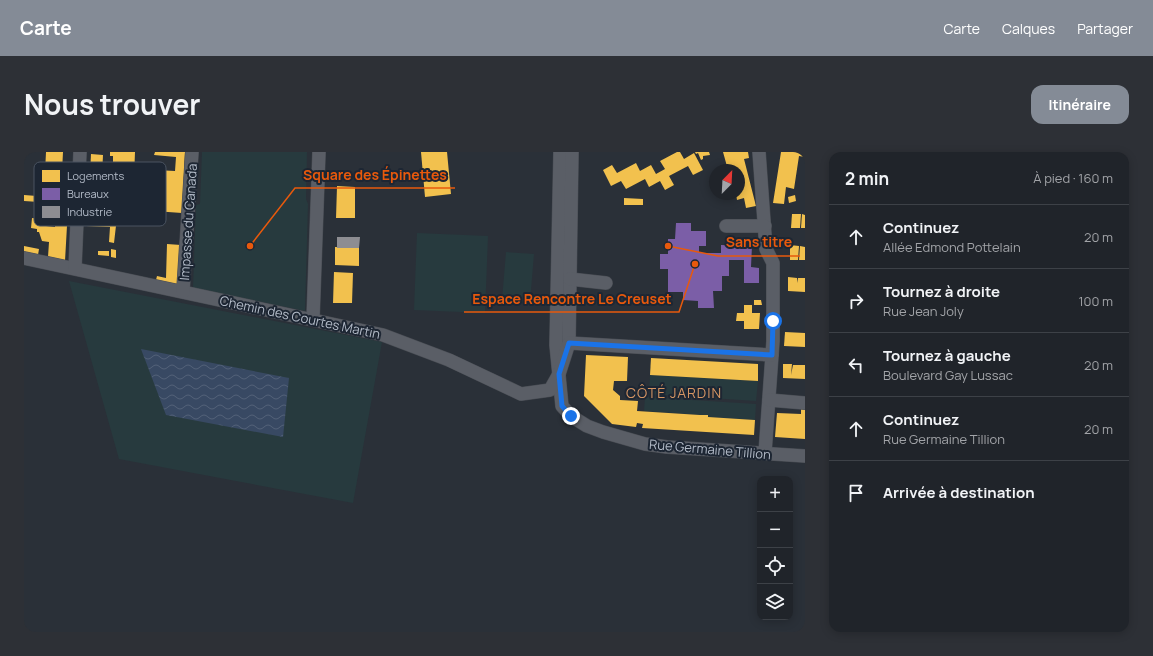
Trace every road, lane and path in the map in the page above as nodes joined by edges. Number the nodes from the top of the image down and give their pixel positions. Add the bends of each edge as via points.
1 (80, 152) edge
2 (192, 152) edge
3 (319, 152) edge
4 (560, 152) edge
5 (572, 152) edge
6 (759, 152) edge
7 (79, 162) edge
8 (76, 226) edge
9 (726, 226) dead end
10 (765, 226) junction
11 (24, 258) edge
12 (74, 268) junction
13 (570, 279) junction
14 (606, 283) dead end
15 (183, 292) junction
16 (313, 319) junction
17 (569, 343) junction
18 (772, 355) junction
19 (559, 374) junction
20 (769, 400) junction
21 (805, 403) edge
22 (765, 454) junction
23 (805, 456) edge

1 - 7 street
2 - 15 street, Impasse du Canada
3 - 16 street
4 - 19 street, Rue Germaine Tillion via 556,345
5 - 13 street
6 - 10 street
8 - 12 street
9 - 10 street
10 - 18 street via 766,249 773,263
11 - 12 street, Chemin des Courtes Martin
12 - 15 street, Chemin des Courtes Martin
13 - 14 street
13 - 17 street
15 - 16 street, Chemin des Courtes Martin
16 - 19 street, Chemin des Courtes Martin via 383,335 449,360 521,394 550,390
17 - 18 street
17 - 19 street
18 - 20 street
19 - 22 street, Rue Germaine Tillion via 562,406 571,416 587,426 645,444 668,448
20 - 21 street
20 - 22 street
22 - 23 street, Rue Germaine Tillion

